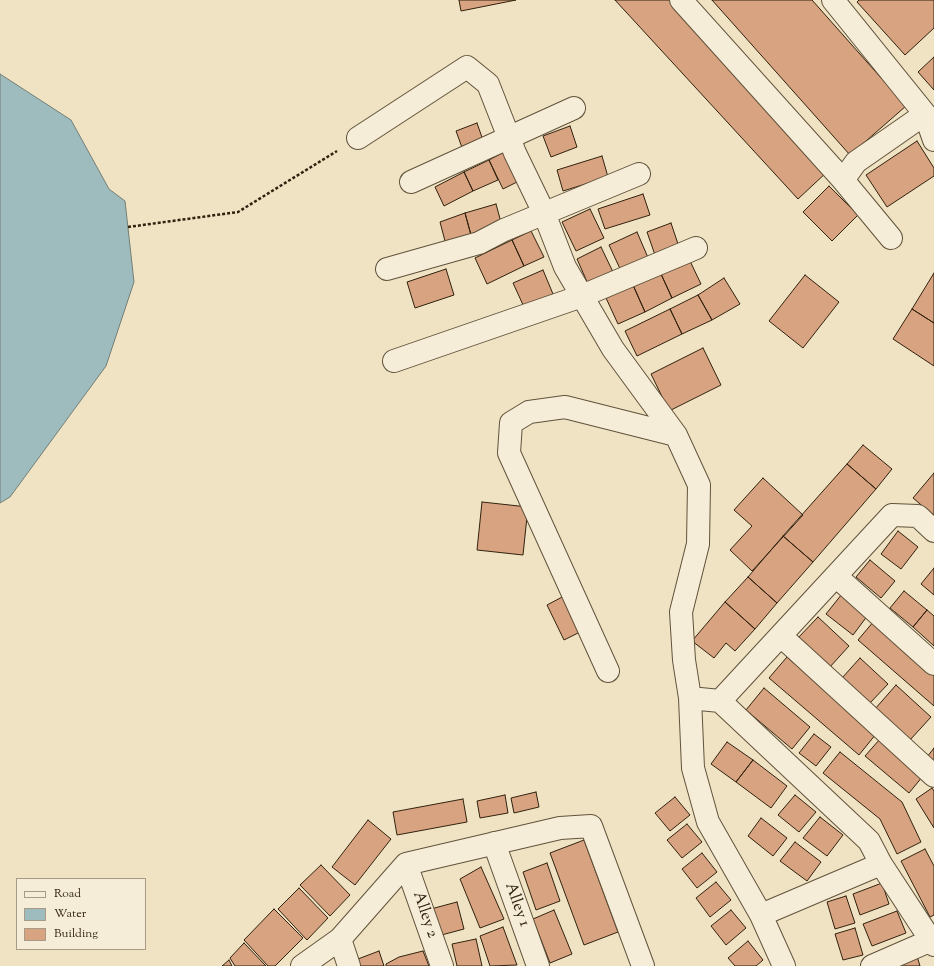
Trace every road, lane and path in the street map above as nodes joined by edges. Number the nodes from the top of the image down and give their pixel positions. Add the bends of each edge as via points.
1 (681, 0) edge
2 (838, 2) edge
3 (574, 108) dead end
4 (925, 114) junction
5 (358, 138) joint
6 (509, 138) junction
7 (934, 140) edge
8 (639, 174) dead end
9 (843, 180) junction
10 (410, 182) dead end
11 (544, 213) junction
12 (128, 227) dead end
13 (891, 238) dead end
14 (696, 248) dead end
15 (387, 269) dead end
16 (582, 296) junction
17 (394, 362) dead end
18 (676, 435) junction
19 (934, 531) edge
20 (837, 577) junction
21 (781, 636) junction
22 (934, 664) edge
23 (608, 671) dead end
24 (690, 698) junction
25 (720, 701) junction
26 (934, 776) edge
27 (494, 843) junction
28 (406, 864) junction
29 (881, 864) junction
30 (762, 915) junction
31 (340, 939) junction
32 (933, 941) edge
33 (302, 966) edge
34 (349, 966) edge
35 (442, 966) edge
36 (538, 966) edge
37 (644, 966) edge
38 (784, 966) edge
39 (872, 966) edge

1 - 9 street
2 - 4 street
3 - 6 street
4 - 7 street
4 - 9 street via 856,162
5 - 6 street via 467,67 488,84
5 - 12 path via 238,212
6 - 10 street
6 - 11 street
8 - 11 street
9 - 13 street
11 - 15 street via 480,243
11 - 16 street via 565,267
14 - 16 street
16 - 17 street
16 - 18 street via 613,349
18 - 23 street via 564,407 529,412 511,423 509,453
18 - 24 street via 699,485 698,544 681,612 684,660
19 - 20 street via 918,516 892,515
20 - 21 street
20 - 22 street
21 - 25 street
21 - 26 street
24 - 25 street
24 - 30 street via 693,768 708,822
25 - 29 street via 869,841
27 - 28 street
27 - 36 street, Alley 1
27 - 37 street via 560,828 591,826
28 - 31 street
28 - 35 street, Alley 2
29 - 30 street
29 - 32 street
30 - 38 street
31 - 33 street
31 - 34 street
32 - 39 street

